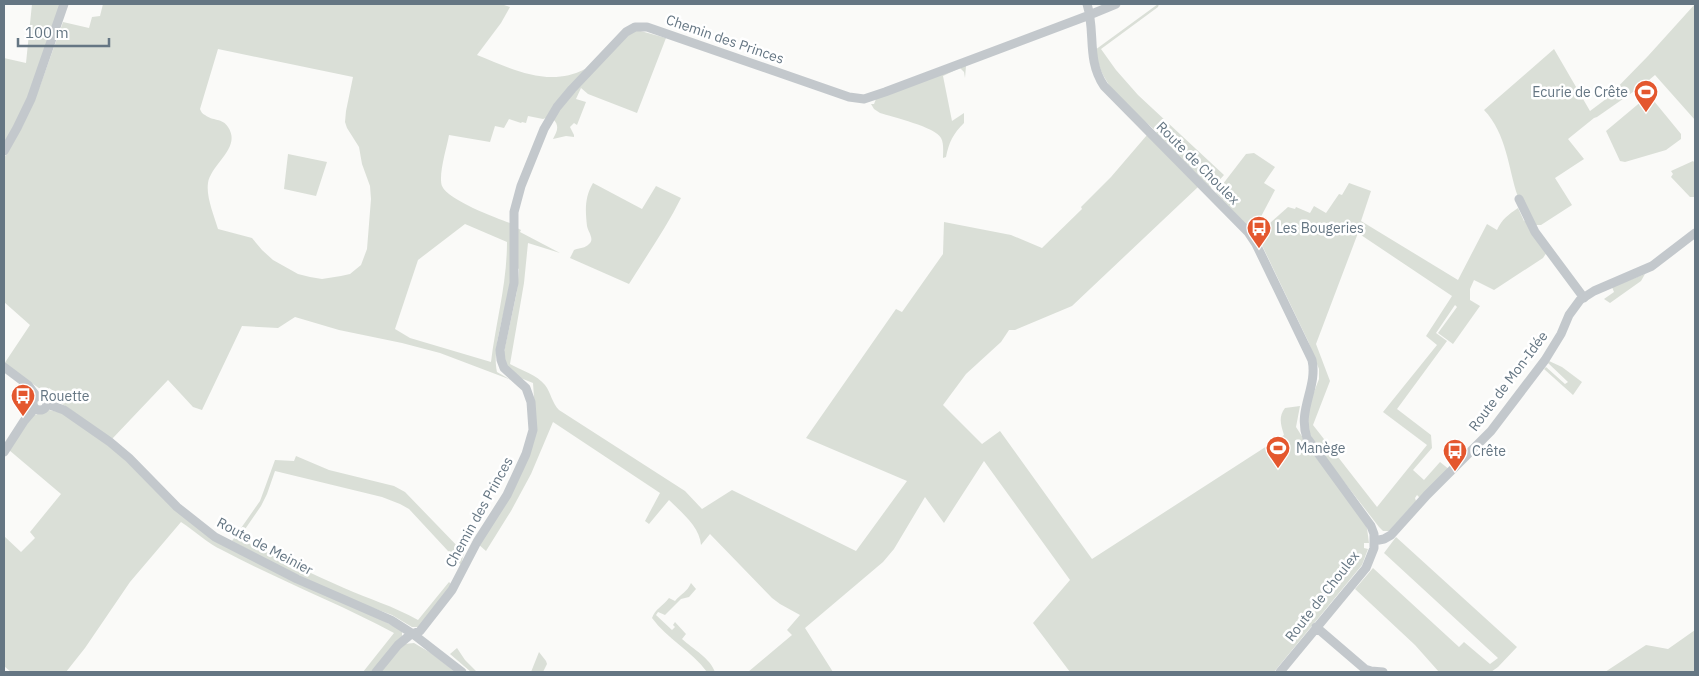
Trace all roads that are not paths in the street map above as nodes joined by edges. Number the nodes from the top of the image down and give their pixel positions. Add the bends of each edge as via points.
1 (64, 4) edge
2 (1087, 4) edge
3 (1116, 4) edge
4 (1090, 15) junction
5 (4, 151) edge
6 (1519, 200) dead end
7 (1695, 233) edge
8 (1584, 298) junction
9 (4, 368) edge
10 (37, 397) junction
11 (47, 404) junction
12 (35, 408) junction
13 (4, 452) edge
14 (1374, 541) junction
15 (1316, 627) junction
16 (413, 634) junction
17 (376, 672) edge
18 (462, 672) edge
19 (1280, 672) edge
20 (1383, 672) edge

1 - 5 street via 31,99
2 - 4 street, Route de Choulex
3 - 4 street, Chemin des Princes
4 - 14 street, Route de Choulex via 1092,53 1104,86 1248,232 1256,244 1312,360 1313,379 1303,416 1306,438 1368,520
4 - 16 street, Chemin des Princes via 864,99 850,97 647,27 635,27 626,32 557,107 544,129 518,195 514,225 515,277 500,356 507,371 528,392 532,437 507,495 476,542 457,582 431,618
6 - 8 street via 1535,232
7 - 8 street, Route de Mon-Idée via 1652,266
8 - 14 street, Route de Mon-Idée via 1569,315 1545,360 1485,438 1391,535
9 - 10 street via 28,385
10 - 11 street via 43,397
10 - 12 street via 33,403
11 - 12 street via 43,409
11 - 16 street, Route de Meinier via 64,410 110,442 177,506 215,536 297,579 391,620
12 - 13 street
14 - 15 street, Route de Choulex via 1366,568
15 - 19 street, Route de Choulex
15 - 20 street via 1365,669
16 - 17 street, Chemin des Princes via 398,645
16 - 18 street, Route de Meinier

